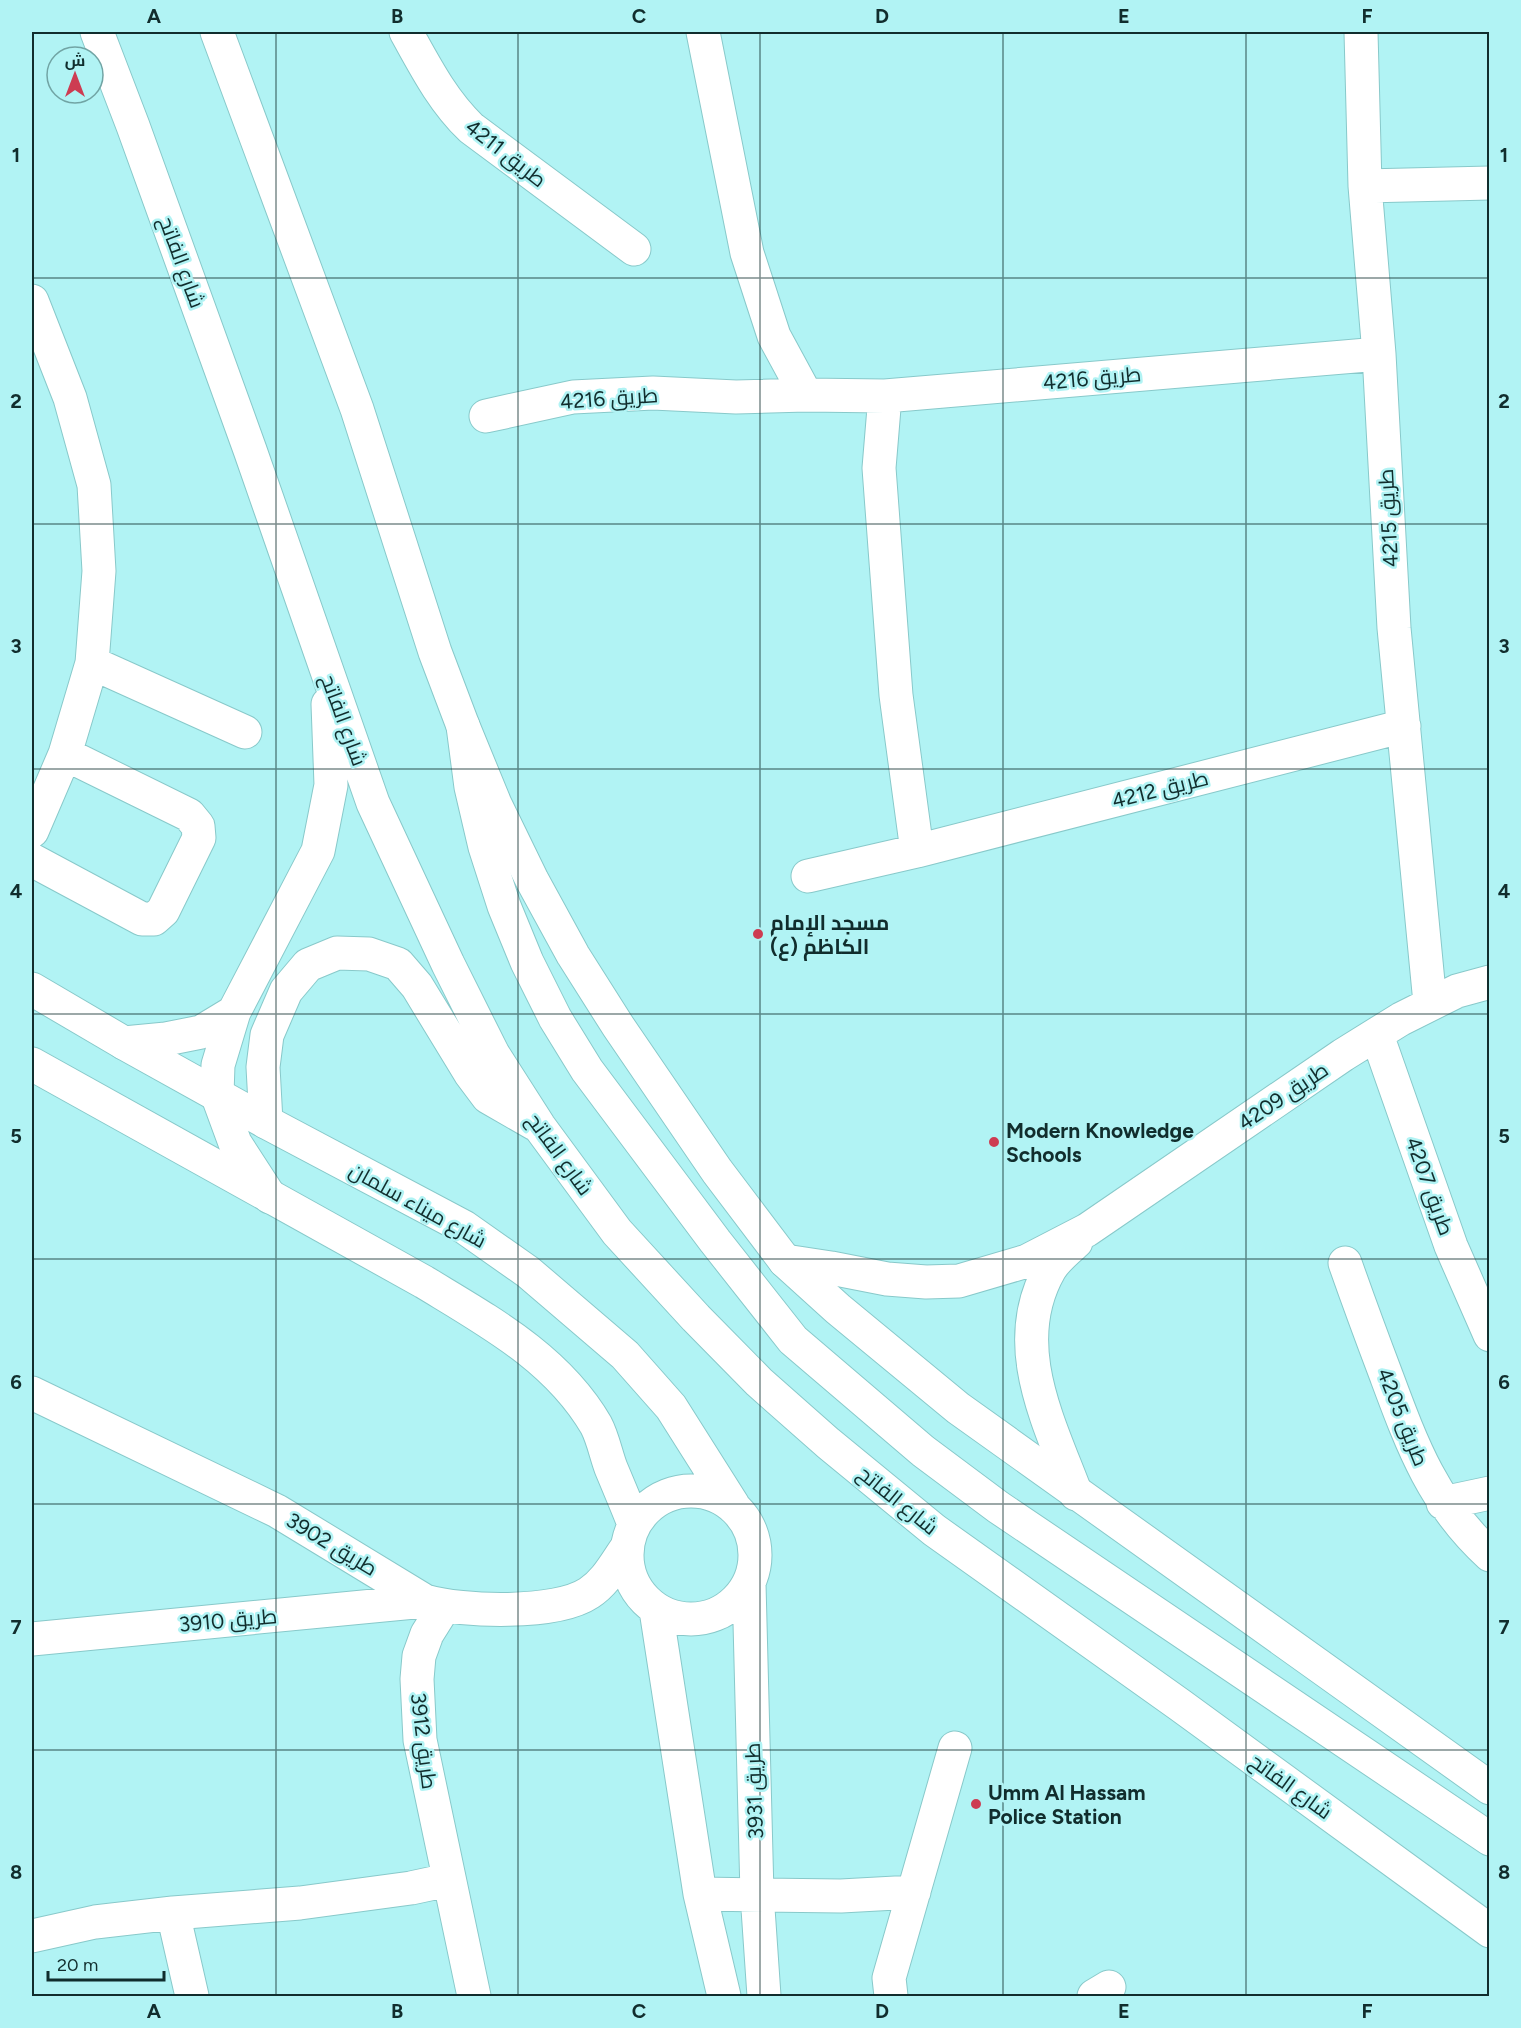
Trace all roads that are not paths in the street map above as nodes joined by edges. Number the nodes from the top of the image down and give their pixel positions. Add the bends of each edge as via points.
1 (97, 32) edge
2 (217, 32) edge
3 (406, 32) edge
4 (703, 32) edge
5 (1361, 32) edge
6 (1490, 183) edge
7 (1365, 186) junction
8 (634, 249) dead end
9 (32, 301) edge
10 (1379, 354) junction
11 (806, 395) junction
12 (885, 396) junction
13 (486, 416) dead end
14 (92, 663) junction
15 (328, 675) junction
16 (463, 726) junction
17 (1404, 726) junction
18 (245, 732) dead end
19 (65, 754) junction
20 (32, 831) edge
21 (917, 851) junction
22 (32, 860) edge
23 (808, 876) dead end
24 (1490, 982) edge
25 (32, 989) edge
26 (1430, 1003) junction
27 (234, 1012) junction
28 (1377, 1035) junction
29 (124, 1043) junction
30 (32, 1064) edge
31 (218, 1094) junction
32 (266, 1122) junction
33 (539, 1126) junction
34 (270, 1197) junction
35 (1088, 1230) junction
36 (785, 1261) junction
37 (1345, 1263) dead end
38 (1490, 1335) edge
39 (32, 1393) edge
40 (1490, 1493) edge
41 (1076, 1494) junction
42 (1443, 1503) junction
43 (733, 1505) junction
44 (630, 1536) junction
45 (1490, 1555) edge
46 (749, 1584) junction
47 (435, 1604) junction
48 (656, 1610) junction
49 (32, 1639) edge
50 (955, 1748) dead end
51 (1490, 1788) edge
52 (1490, 1839) edge
53 (448, 1880) junction
54 (914, 1892) junction
55 (700, 1893) junction
56 (757, 1893) junction
57 (173, 1913) junction
58 (1490, 1931) edge
59 (32, 1935) edge
60 (192, 1996) edge
61 (474, 1996) edge
62 (724, 1996) edge
63 (764, 1996) edge
64 (891, 1996) edge

1 - 15 main road, شارع الفاتح
2 - 16 main road via 357,409
3 - 8 main road, طريق 4211 via 439,91 462,120
4 - 11 main road via 747,253 774,336
5 - 7 main road, طريق 4215
6 - 7 main road
7 - 10 main road, طريق 4215
9 - 14 main road via 70,398 94,485 99,571
10 - 12 main road, طريق 4216
10 - 17 main road, طريق 4215 via 1394,628
11 - 12 main road, طريق 4216
11 - 13 main road, طريق 4216 via 653,393 573,397
12 - 21 main road via 879,468 896,694
14 - 18 main road
14 - 19 main road
15 - 27 main road via 330,785 318,851
15 - 33 main road, شارع الفاتح via 373,802 415,893 493,1054
16 - 36 main road via 495,804 573,955 717,1171
16 - 52 main road via 471,787 485,847 527,963 555,1018 587,1070 793,1340 923,1451 998,1507
17 - 21 main road, طريق 4212
17 - 26 main road, طريق 4215
19 - 20 main road
19 - 22 main road via 189,815 198,826 199,838 163,911 154,920 142,919
21 - 23 main road, طريق 4212
24 - 26 main road, طريق 4209
25 - 29 main road, شارع ميناء سلمان
26 - 28 main road, طريق 4209
27 - 29 main road via 201,1032
27 - 31 main road via 218,1065
28 - 35 main road, طريق 4209
28 - 38 main road, طريق 4207 via 1451,1246
29 - 31 main road, شارع ميناء سلمان
30 - 34 main road
31 - 32 main road, شارع ميناء سلمان
31 - 34 main road via 236,1143
32 - 33 main road via 263,1067 267,1035 286,991 309,965 337,954 369,954 398,964 417,986 488,1097
32 - 43 main road, شارع ميناء سلمان via 464,1227 528,1272 625,1355 671,1407
33 - 58 main road, شارع الفاتح via 617,1232 759,1382 828,1443 934,1530
34 - 44 main road via 487,1320 540,1358 576,1395 597,1427
35 - 36 main road, طريق 4209 via 1027,1261 959,1281 887,1279
35 - 41 main road, طريق 4209 via 1052,1267 1040,1290 1031,1326 1035,1378
36 - 41 main road via 838,1310 958,1408
37 - 42 main road, طريق 4205 via 1409,1439
39 - 47 main road, طريق 3902 via 277,1511
40 - 42 main road
41 - 51 main road
42 - 45 main road, طريق 4205
43 - 44 main road via 698,1491 679,1492 646,1509
43 - 46 main road via 747,1522 755,1542 755,1564
44 - 47 main road, طريق 3902 via 602,1583 587,1595 566,1603 488,1610
44 - 48 main road via 627,1562 633,1583
46 - 48 main road via 736,1602 718,1614 698,1620 676,1618
46 - 56 main road, طريق 3931
47 - 49 main road, طريق 3910
47 - 53 main road, طريق 3912 via 419,1656 417,1679 420,1740
48 - 55 main road
50 - 54 main road
53 - 57 main road via 300,1903
53 - 61 main road, طريق 3912
54 - 56 main road via 841,1896
54 - 64 main road via 889,1978
55 - 56 main road
55 - 62 main road
56 - 63 main road, طريق 3931
57 - 59 main road via 95,1922
57 - 60 main road

